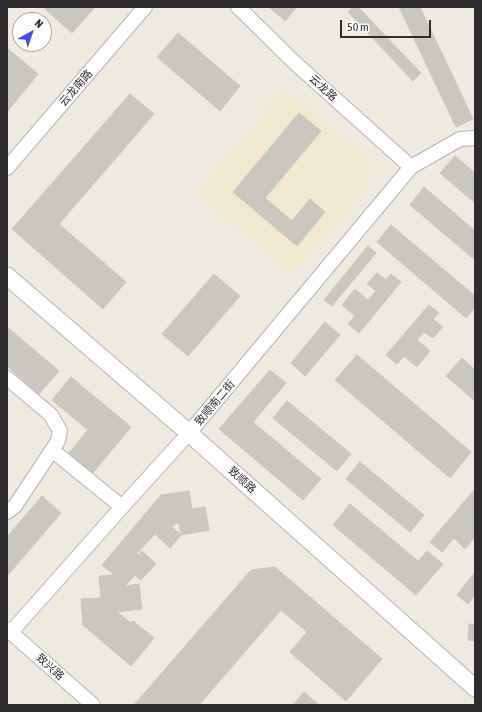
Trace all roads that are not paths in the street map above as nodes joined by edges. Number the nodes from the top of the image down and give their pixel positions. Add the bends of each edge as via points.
1 (145, 7) edge
2 (238, 7) edge
3 (475, 138) edge
4 (411, 167) junction
5 (7, 168) edge
6 (7, 276) edge
7 (7, 378) edge
8 (189, 433) junction
9 (52, 450) junction
10 (122, 507) junction
11 (7, 512) edge
12 (9, 631) edge
13 (475, 688) edge
14 (93, 705) edge

1 - 5 street, 云龙南路
2 - 4 street, 云龙路 via 295,63
3 - 4 street via 460,139
4 - 8 street, 致顺南二街
6 - 8 street, 致顺路
7 - 9 street via 51,415 60,431 58,441
8 - 10 street, 致顺南二街
8 - 13 street, 致顺路
9 - 10 street
9 - 11 street via 15,506
10 - 12 street, 致顺南二街
12 - 14 street, 致兴路

